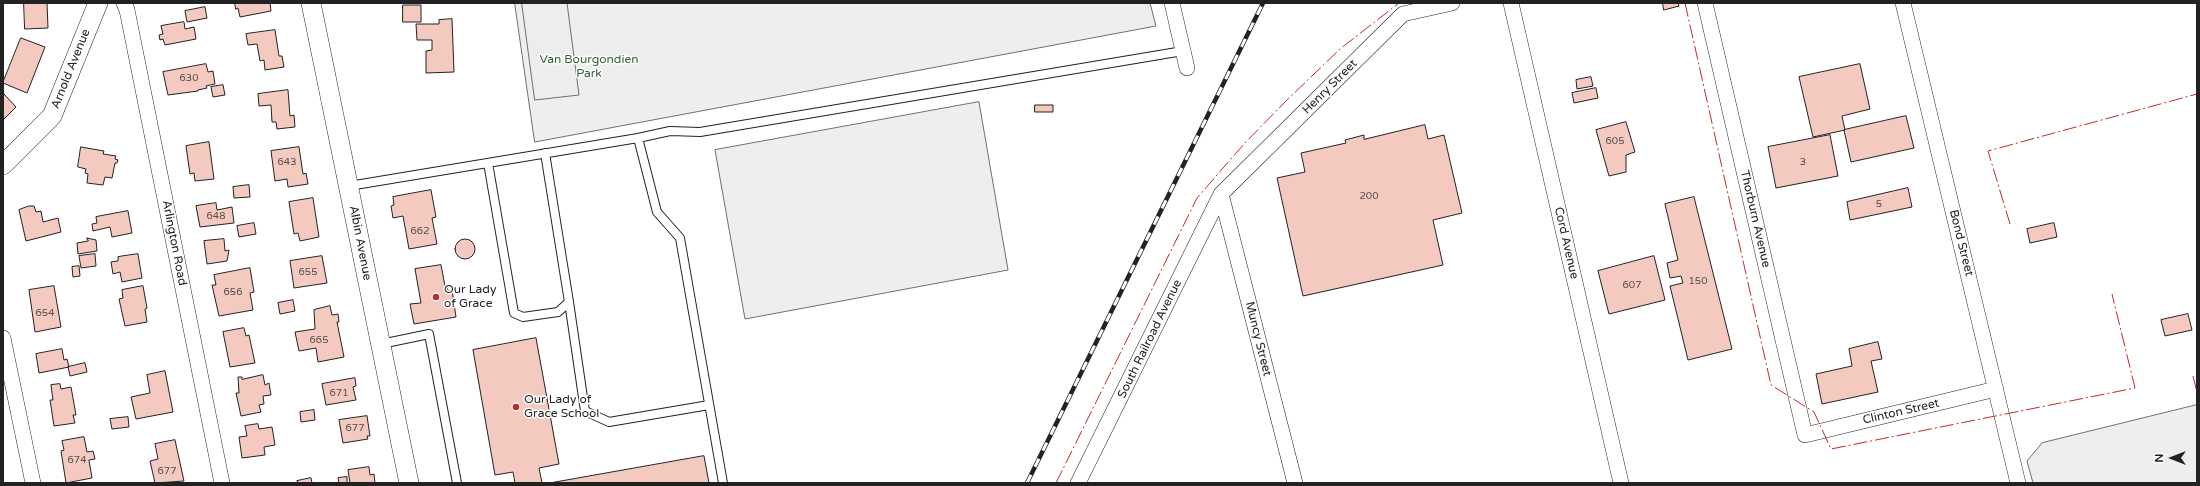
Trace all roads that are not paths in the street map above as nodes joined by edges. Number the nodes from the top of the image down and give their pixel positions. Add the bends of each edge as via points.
1 (98, 3) edge
2 (124, 3) edge
3 (311, 3) edge
4 (1172, 3) edge
5 (1452, 3) edge
6 (1511, 3) edge
7 (1705, 3) edge
8 (1903, 3) edge
9 (1183, 51) junction
10 (1187, 68) dead end
11 (638, 138) junction
12 (545, 153) junction
13 (488, 163) junction
14 (3, 165) edge
15 (349, 186) junction
16 (1221, 194) junction
17 (569, 302) junction
18 (3, 338) edge
19 (381, 344) junction
20 (1996, 389) junction
21 (709, 405) junction
22 (1805, 435) joint
23 (32, 483) edge
24 (222, 483) edge
25 (409, 483) edge
26 (457, 483) edge
27 (723, 483) edge
28 (1078, 483) edge
29 (1295, 483) edge
30 (1621, 483) edge
31 (2018, 483) edge

1 - 14 street, Arnold Avenue via 52,116
2 - 24 street, Arlington Road
3 - 15 street, Albin Avenue
4 - 9 street
5 - 16 street, Henry Street via 1403,14
6 - 30 street, Cord Avenue
7 - 22 street, Thorburn Avenue
8 - 20 street, Bond Street
9 - 10 street
9 - 11 lane via 700,132 670,131
11 - 12 lane
11 - 21 lane via 657,212 680,238
12 - 13 lane
12 - 17 lane
13 - 15 lane
13 - 17 lane via 514,313 523,317 558,312
15 - 19 street, Albin Avenue
16 - 28 street, South Railroad Avenue
16 - 29 street, Muncy Street
17 - 21 lane via 585,410 609,422
18 - 23 street
19 - 25 street, Albin Avenue
19 - 26 lane via 429,334
20 - 22 street, Clinton Street
20 - 31 street, Bond Street
21 - 27 lane

